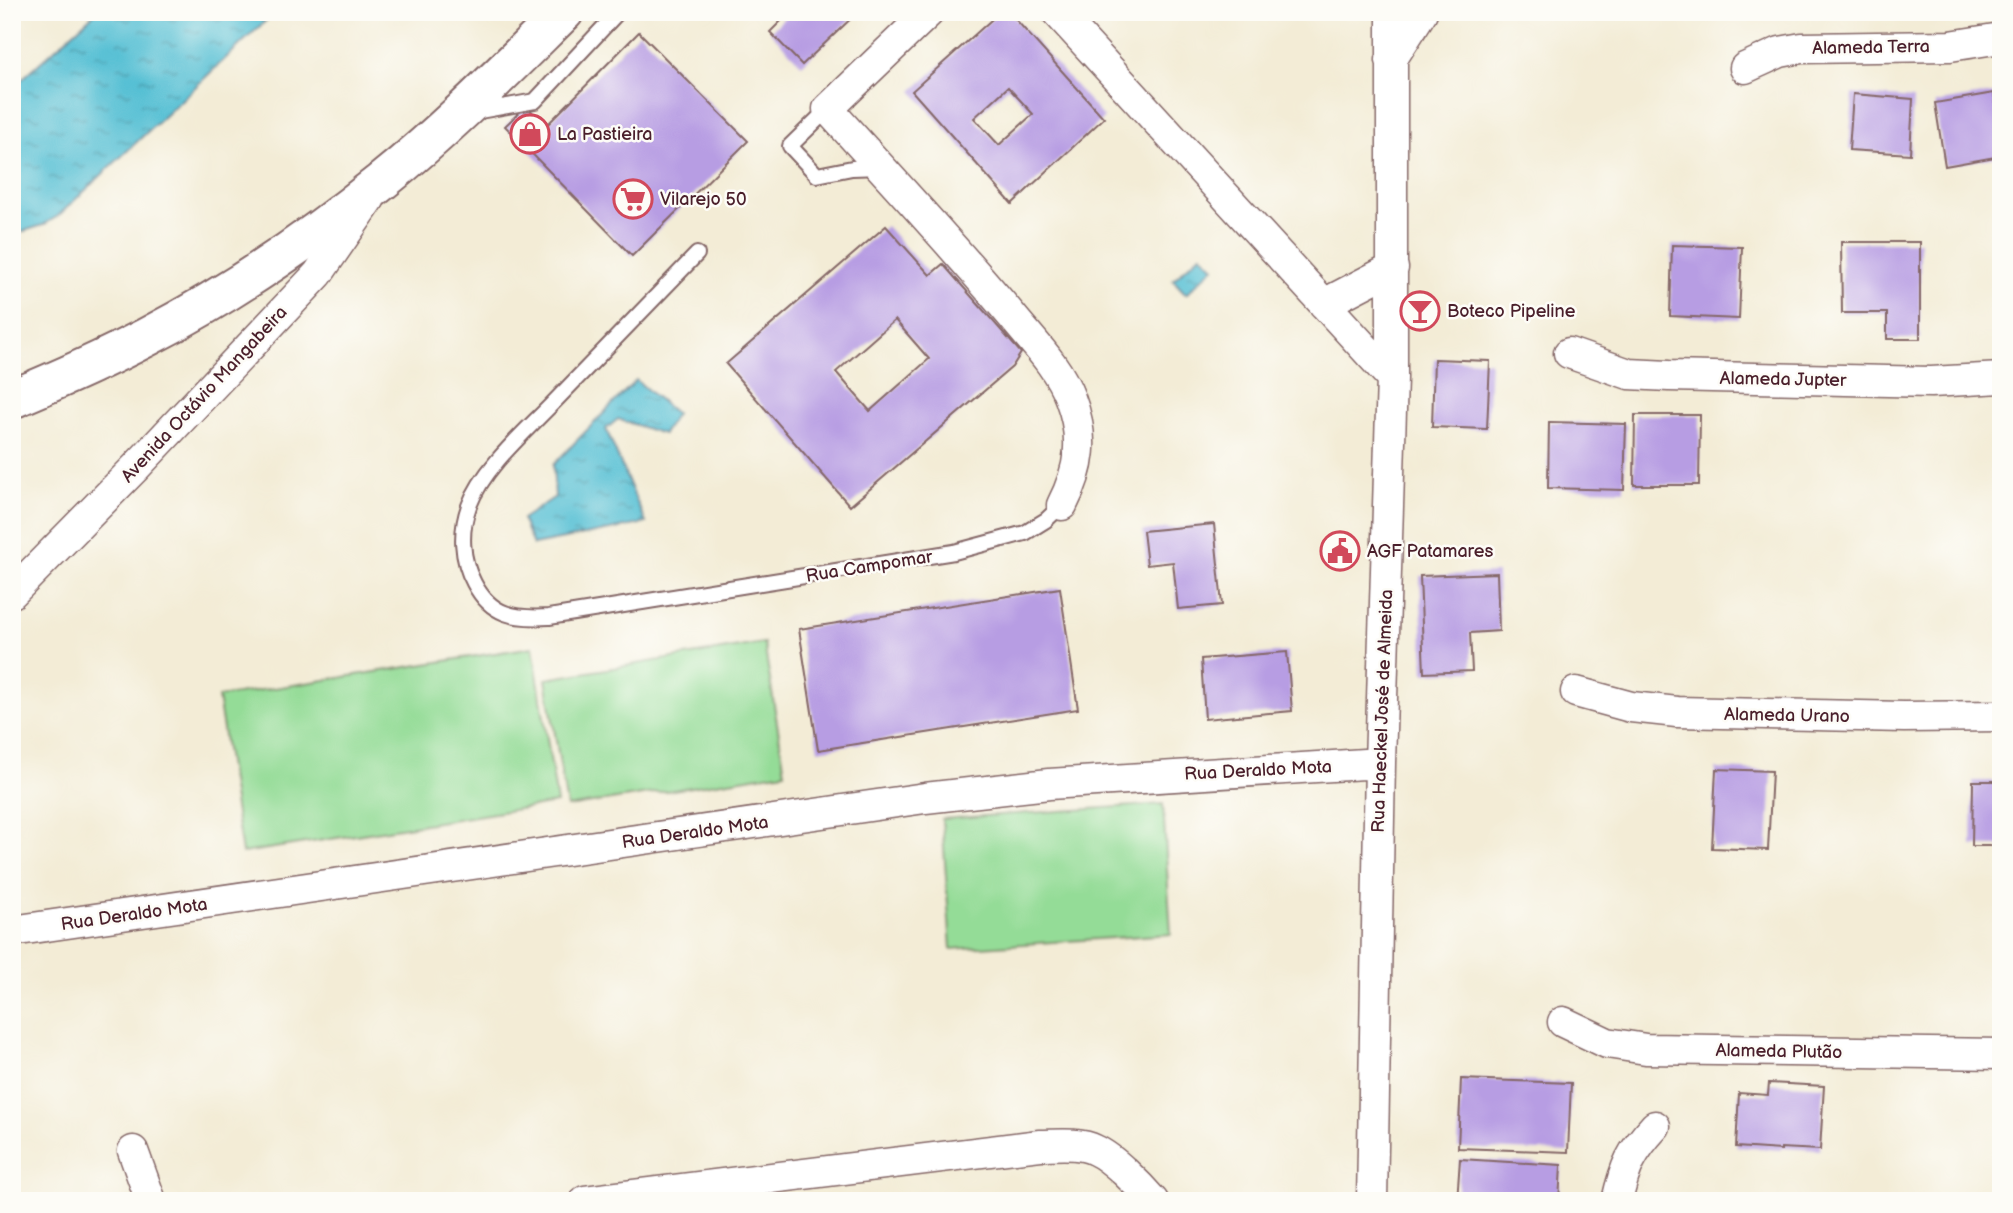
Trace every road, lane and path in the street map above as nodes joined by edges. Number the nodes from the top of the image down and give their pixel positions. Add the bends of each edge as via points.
1 (564, 12) edge
2 (618, 12) edge
3 (929, 12) edge
4 (1057, 12) edge
5 (1392, 12) edge
6 (1401, 12) edge
7 (1422, 12) edge
8 (2001, 38) edge
9 (1391, 60) junction
10 (1745, 68) dead end
11 (828, 109) junction
12 (459, 114) junction
13 (880, 167) junction
14 (382, 182) junction
15 (697, 254) dead end
16 (1393, 268) junction
17 (1324, 304) junction
18 (1569, 353) dead end
19 (1392, 378) junction
20 (2001, 378) edge
21 (12, 399) edge
22 (1062, 505) joint
23 (12, 593) edge
24 (1576, 692) dead end
25 (2001, 716) edge
26 (1380, 763) junction
27 (12, 931) edge
28 (1563, 1022) dead end
29 (2001, 1054) edge
30 (1655, 1126) dead end
31 (133, 1152) dead end
32 (151, 1201) edge
33 (585, 1201) edge
34 (1153, 1201) edge
35 (1372, 1201) edge
36 (1618, 1201) edge

1 - 12 main road, Avenida Octávio Mangabeira
2 - 12 lane via 535,101
3 - 11 street
4 - 17 street
5 - 9 street, Rua Haeckel José de Almeida
6 - 9 street
7 - 9 street
8 - 10 street, Alameda Terra via 1950,46 1802,48 1780,52
9 - 16 street, Rua Haeckel José de Almeida
11 - 13 street, Rua Campomar
11 - 13 lane via 790,146 817,175
12 - 14 main road, Avenida Octávio Mangabeira
13 - 22 street, Rua Campomar via 990,290 1064,383 1075,415 1079,454 1074,481
14 - 21 main road, Avenida Octávio Mangabeira via 221,295 148,337
14 - 23 street, Avenida Octávio Mangabeira via 318,274
15 - 22 lane, Rua Campomar via 483,480 463,528 464,551 468,572 489,605 524,619 549,617 954,552 1025,533
16 - 17 street
16 - 19 street, Rua Haeckel José de Almeida
17 - 19 street
18 - 20 street, Alameda Jupter via 1629,374 1931,382
19 - 26 street, Rua Haeckel José de Almeida
24 - 25 street, Alameda Urano via 1631,707 1677,712
26 - 27 street, Rua Deraldo Mota via 1049,783 925,798
26 - 35 street, Rua Haeckel José de Almeida
28 - 29 street, Alameda Plutão via 1607,1043 1646,1049
30 - 36 street via 1634,1148
31 - 32 street
33 - 34 street via 1069,1145 1094,1149

